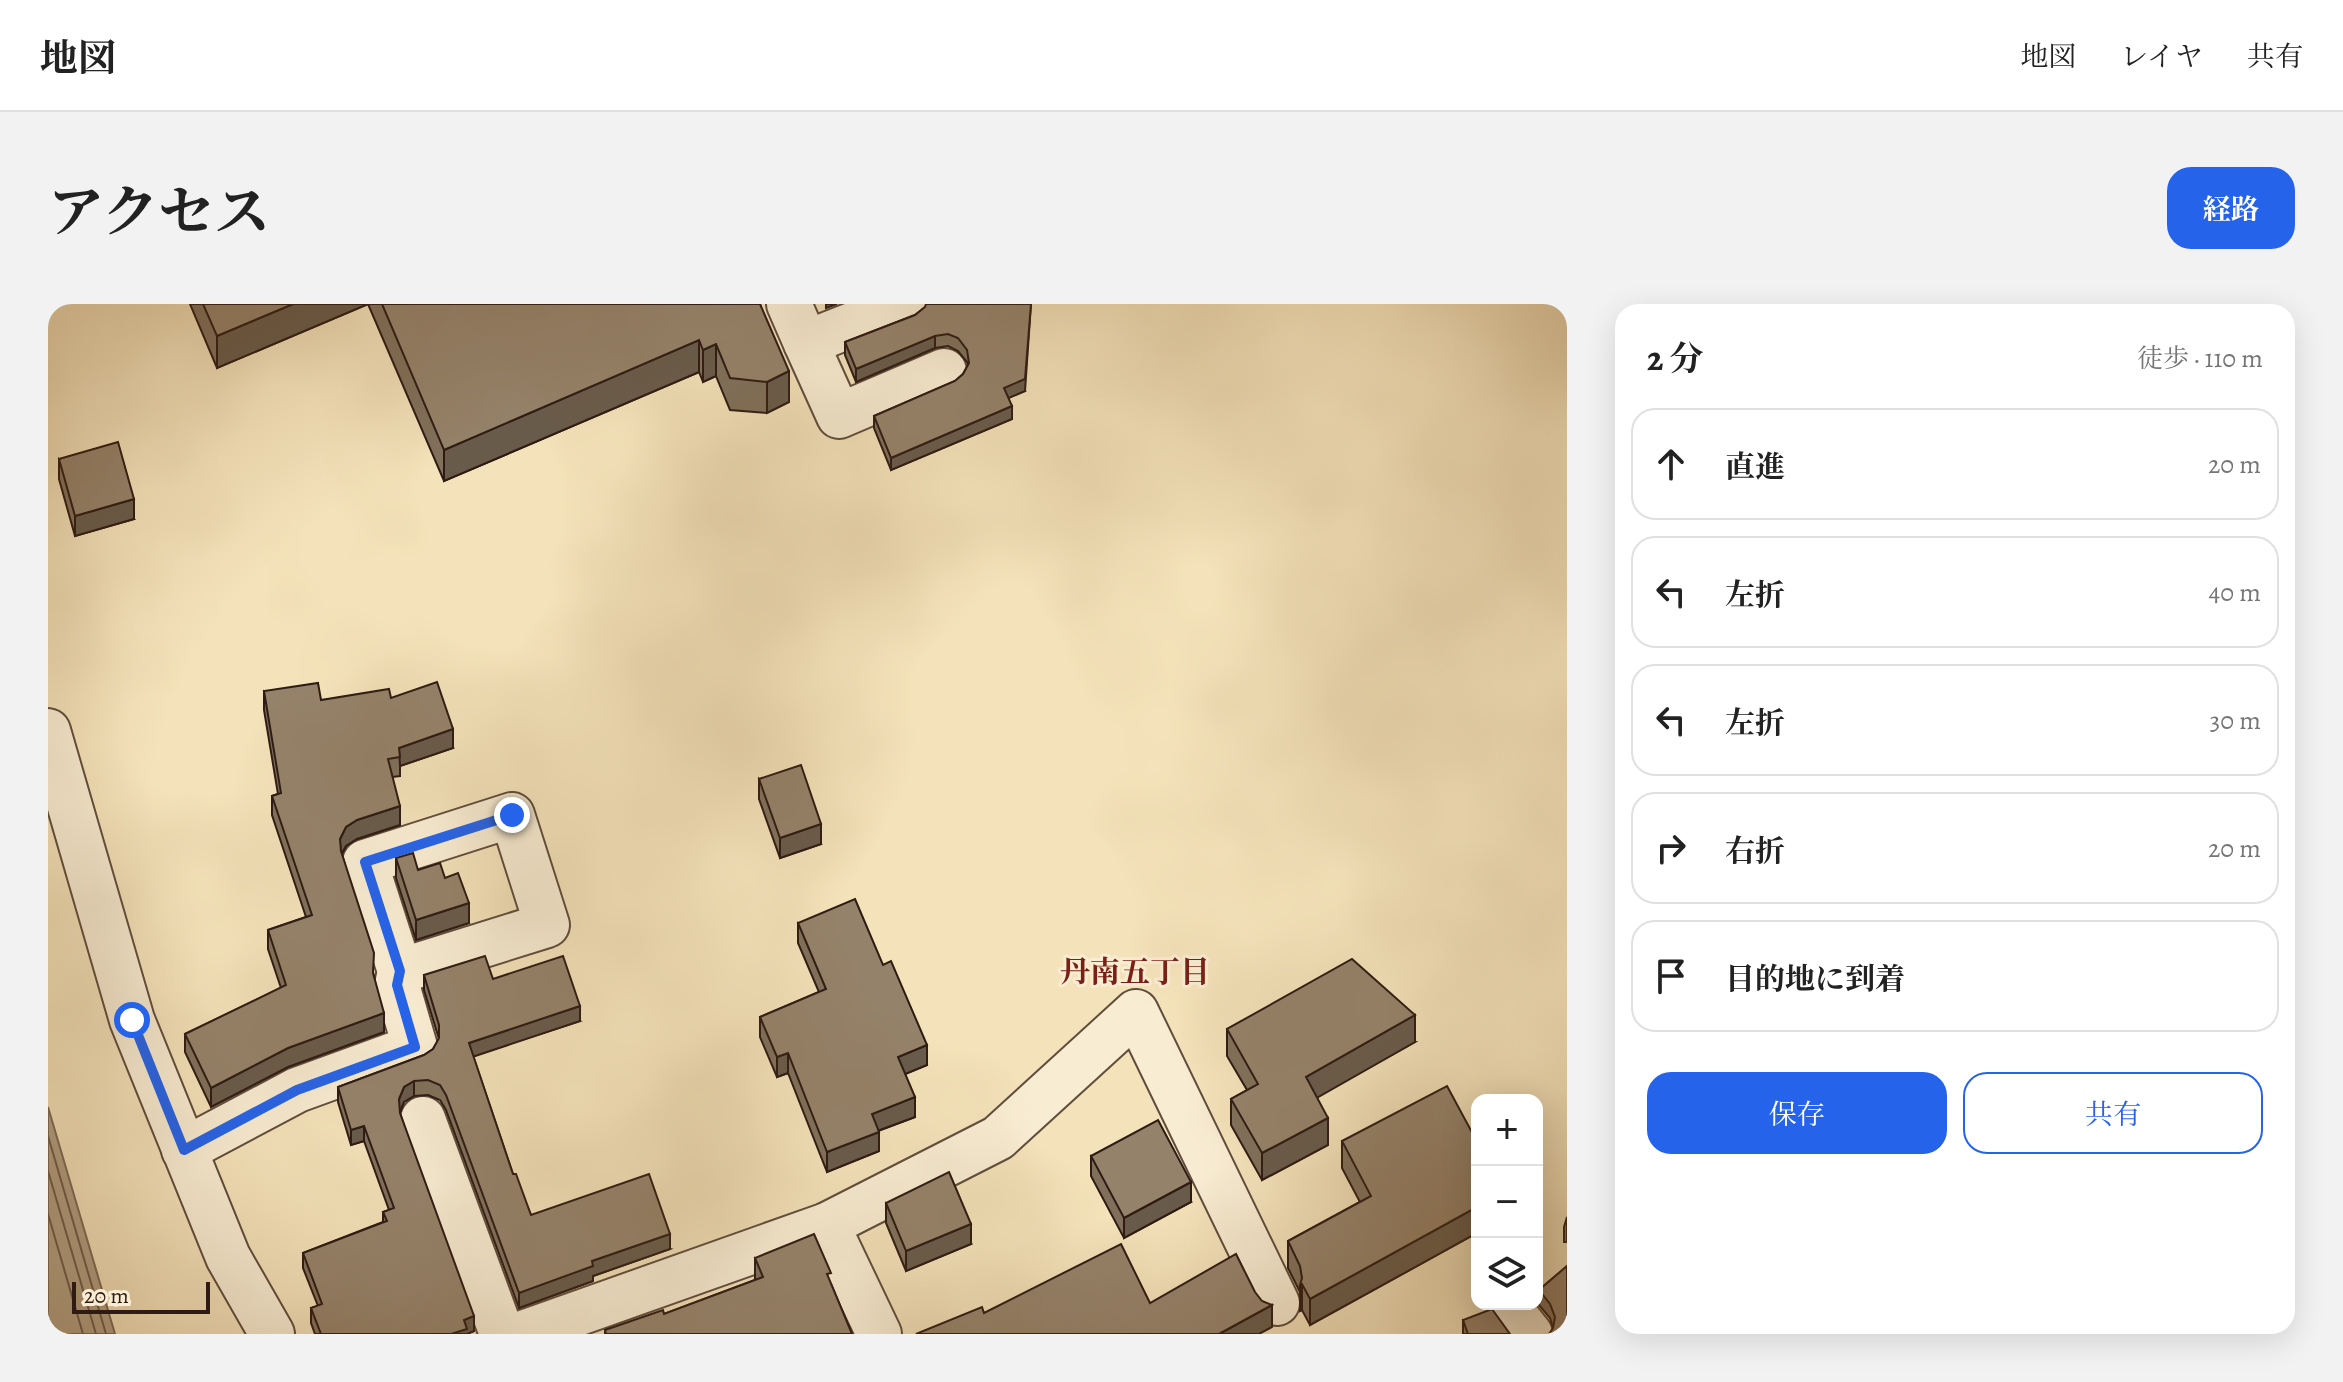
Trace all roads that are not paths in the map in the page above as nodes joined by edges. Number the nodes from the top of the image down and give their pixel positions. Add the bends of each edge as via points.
1 (789, 304) edge
2 (905, 304) edge
3 (806, 343) junction
4 (944, 371) dead end
5 (48, 731) edge
6 (400, 971) dead end
7 (423, 1119) dead end
8 (184, 1150) junction
9 (827, 1225) junction
10 (1277, 1303) dead end
11 (272, 1334) edge
12 (502, 1334) edge
13 (520, 1334) edge
14 (879, 1334) edge

1 - 3 street
2 - 3 street
3 - 4 street via 839,416
5 - 8 street via 132,1020
6 - 8 street via 397,985 415,1047 297,1090
7 - 12 street
8 - 11 street via 228,1257
9 - 10 street via 998,1138 1136,1012
9 - 13 street
9 - 14 street

